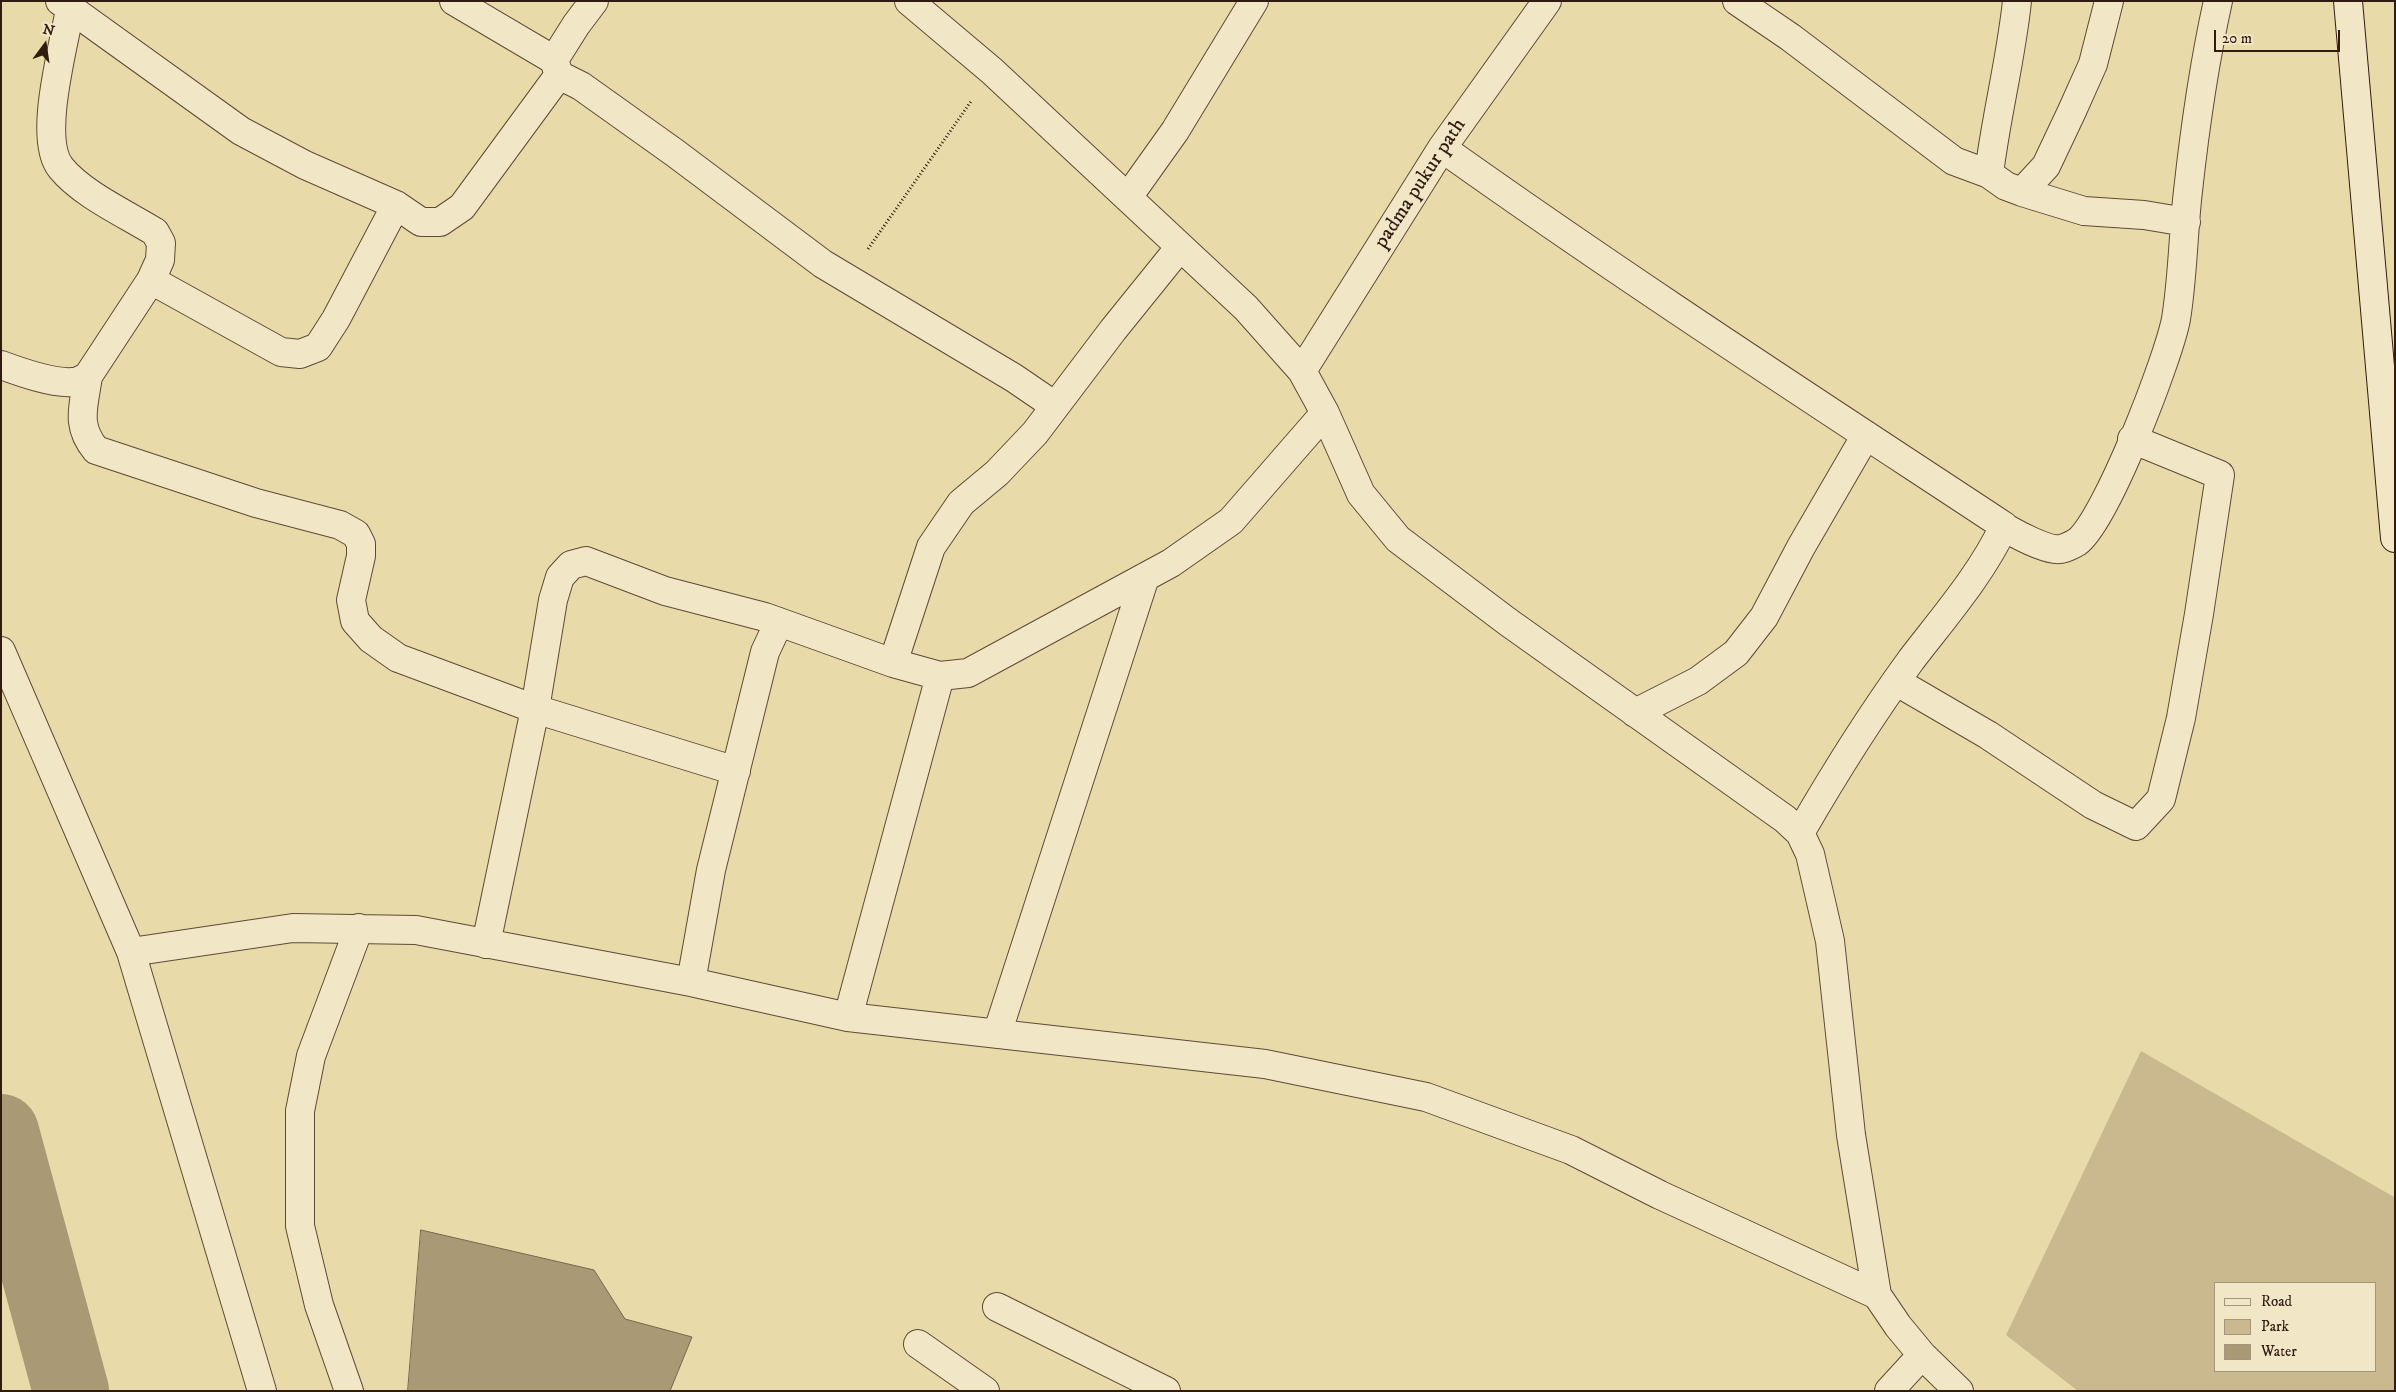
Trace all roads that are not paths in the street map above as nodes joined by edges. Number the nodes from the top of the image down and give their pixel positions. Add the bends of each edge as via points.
1 (454, 1) edge
2 (594, 1) edge
3 (1254, 1) edge
4 (1547, 1) edge
5 (1737, 1) edge
6 (2017, 1) edge
7 (2109, 1) edge
8 (2218, 1) edge
9 (2348, 1) edge
10 (915, 3) edge
11 (65, 5) edge
12 (557, 67) junction
13 (1442, 148) junction
14 (1989, 174) junction
15 (2022, 192) junction
16 (1128, 197) junction
17 (396, 205) junction
18 (2186, 222) junction
19 (1180, 247) junction
20 (151, 280) junction
21 (1, 365) edge
22 (1302, 371) junction
23 (88, 376) junction
24 (1055, 406) junction
25 (1326, 412) junction
26 (1866, 435) junction
27 (2132, 439) junction
28 (2004, 527) junction
29 (2395, 538) edge
30 (1145, 577) junction
31 (779, 622) junction
32 (1, 651) edge
33 (893, 663) junction
34 (940, 676) junction
35 (1897, 682) junction
36 (535, 709) junction
37 (1634, 713) junction
38 (736, 771) junction
39 (1800, 833) junction
40 (359, 928) junction
41 (486, 944) junction
42 (131, 952) junction
43 (691, 982) junction
44 (848, 1017) junction
45 (997, 1034) junction
46 (1877, 1295) junction
47 (997, 1307) dead end
48 (918, 1344) dead end
49 (1922, 1355) junction
50 (262, 1391) edge
51 (349, 1391) edge
52 (985, 1391) edge
53 (1166, 1391) edge
54 (1888, 1391) edge
55 (1959, 1391) edge

1 - 12 street
2 - 12 street via 576,25
3 - 16 street via 1175,131
4 - 13 street, padma pukur path
5 - 14 street via 1954,161
6 - 14 street
7 - 15 street via 2093,64 2046,166
8 - 18 street via 2195,125
9 - 29 street
10 - 16 street
11 - 17 street via 241,131
11 - 20 street via 50,121 52,152 60,168 80,186 155,232 161,243 160,260
12 - 17 street via 462,207 453,215 440,222 421,222
12 - 24 street via 823,264
13 - 22 street, padma pukur path
13 - 26 street
14 - 15 street
15 - 18 street via 2084,211
16 - 19 street
17 - 20 street via 318,347 300,354 281,352
18 - 27 street via 2183,272 2175,321 2163,362
19 - 22 street via 1246,308
19 - 24 street
20 - 23 street
21 - 23 street via 53,380 74,382
22 - 25 street
23 - 36 street via 82,423 86,438 96,450 256,503 340,525 356,534 361,544 361,556 351,600 355,621 370,638 398,658
24 - 33 street via 996,473 961,503 931,546
25 - 30 street via 1231,521
25 - 37 street via 1361,494 1398,539
26 - 28 street
26 - 37 street via 1764,617 1736,653 1698,681
27 - 28 street via 2095,519 2078,541 2060,549 2031,542
27 - 35 street via 2220,476 2181,718 2160,799 2136,826 2093,805 1988,736
28 - 35 street via 1968,586
30 - 34 street via 968,673
30 - 45 street
31 - 33 street
31 - 36 street via 665,591 586,561 571,565 560,577 553,600
31 - 38 street via 765,652
32 - 42 street
33 - 34 street
34 - 44 street
35 - 39 street
36 - 38 street
36 - 41 street
37 - 39 street via 1786,819
38 - 43 street via 711,870
39 - 46 street via 1810,854 1830,941 1850,1135
40 - 41 street via 416,930
40 - 42 street via 293,928
40 - 51 street via 311,1056 300,1111 300,1226 319,1305
41 - 43 street
42 - 50 street
43 - 44 street
44 - 45 street
45 - 46 street via 1265,1064 1426,1097 1571,1150 1660,1195
46 - 49 street
47 - 53 street
48 - 52 street
49 - 54 street
49 - 55 street

